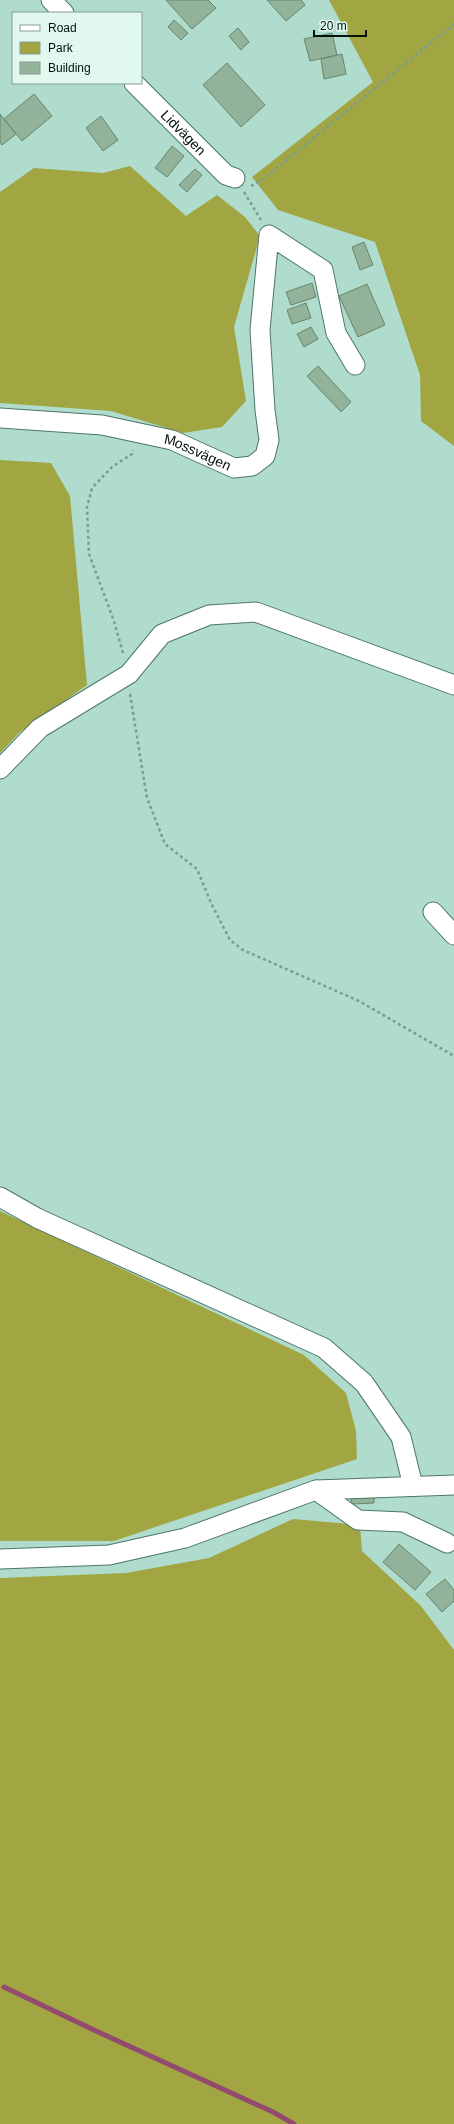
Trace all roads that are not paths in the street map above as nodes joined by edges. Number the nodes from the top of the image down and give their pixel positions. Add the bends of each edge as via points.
1 (51, 0) edge
2 (63, 12) edge
3 (135, 84) edge
4 (238, 184) road end
5 (355, 365) dead end
6 (0, 418) edge
7 (454, 685) edge
8 (0, 769) edge
9 (433, 912) dead end
10 (454, 935) edge
11 (0, 1197) edge
12 (454, 1485) edge
13 (413, 1486) junction
14 (316, 1490) junction
15 (447, 1543) dead end
16 (0, 1559) edge

1 - 2 lane
3 - 4 lane, Lidvägen
5 - 6 lane, Mossvägen via 336,332 323,270 270,235 260,330 269,440 265,456 252,466 234,468 172,440 134,432 102,426
7 - 8 lane via 256,612 209,615 162,634 128,674 40,728
9 - 10 lane
11 - 13 lane via 37,1218 324,1348 364,1383 401,1437
12 - 13 lane
13 - 14 lane
14 - 15 lane via 358,1520 402,1522
14 - 16 lane via 185,1538 109,1555

